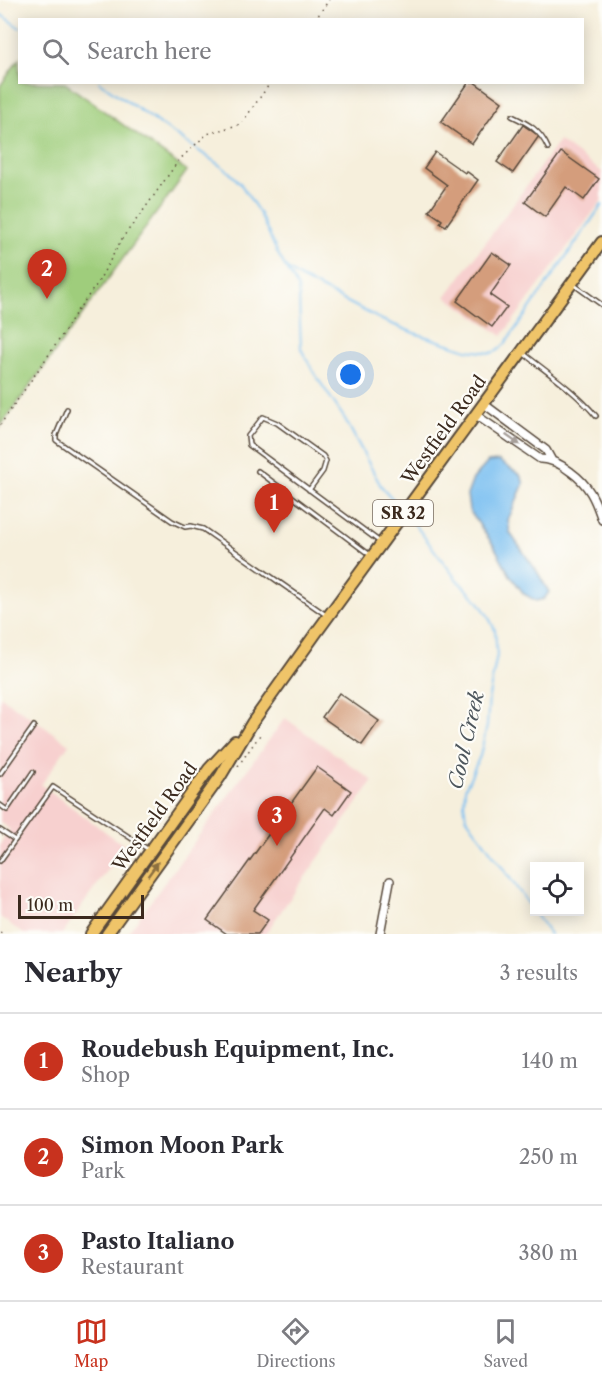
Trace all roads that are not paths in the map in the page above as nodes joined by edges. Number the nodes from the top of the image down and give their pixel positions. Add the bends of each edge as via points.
1 (512, 116) dead end
2 (548, 148) dead end
3 (602, 242) edge
4 (572, 283) junction
5 (602, 305) edge
6 (521, 352) junction
7 (484, 405) junction
8 (68, 409) dead end
9 (476, 415) junction
10 (596, 416) dead end
11 (551, 459) junction
12 (258, 471) dead end
13 (309, 490) junction
14 (602, 520) edge
15 (381, 543) junction
16 (371, 556) junction
17 (328, 616) junction
18 (252, 723) junction
19 (34, 726) dead end
20 (33, 772) dead end
21 (0, 774) edge
22 (0, 805) edge
23 (0, 831) edge
24 (15, 840) junction
25 (150, 851) junction
26 (0, 861) edge
27 (390, 881) dead end
28 (91, 934) edge
29 (107, 934) edge
30 (380, 934) edge

1 - 2 lane via 543,136
3 - 4 main road, SR 32
4 - 5 lane
4 - 6 main road, Westfield Road / SR 32
6 - 7 main road, Westfield Road / SR 32
6 - 10 lane
7 - 9 main road, Westfield Road / SR 32
7 - 11 street via 546,450
8 - 17 lane via 56,440 172,521 203,529
9 -> 11 street via 540,459
9 - 15 main road, Westfield Road / SR 32
11 - 14 street via 581,480
12 - 16 lane
13 - 13 lane via 249,445 248,436 263,417 323,456 323,471
13 - 15 lane
15 - 16 main road, Westfield Road / SR 32
16 - 17 main road, Westfield Road / SR 32
17 - 18 main road, Westfield Road / SR 32
18 - 25 main road, Westfield Road / SR 32 via 209,769
29 -> 18 main road, Westfield Road / SR 32 via 220,777
19 - 21 lane
20 - 22 lane via 7,810
23 - 24 lane
24 - 25 lane via 53,787
24 - 26 lane
25 - 28 main road, Westfield Road / SR 32
27 - 30 street

